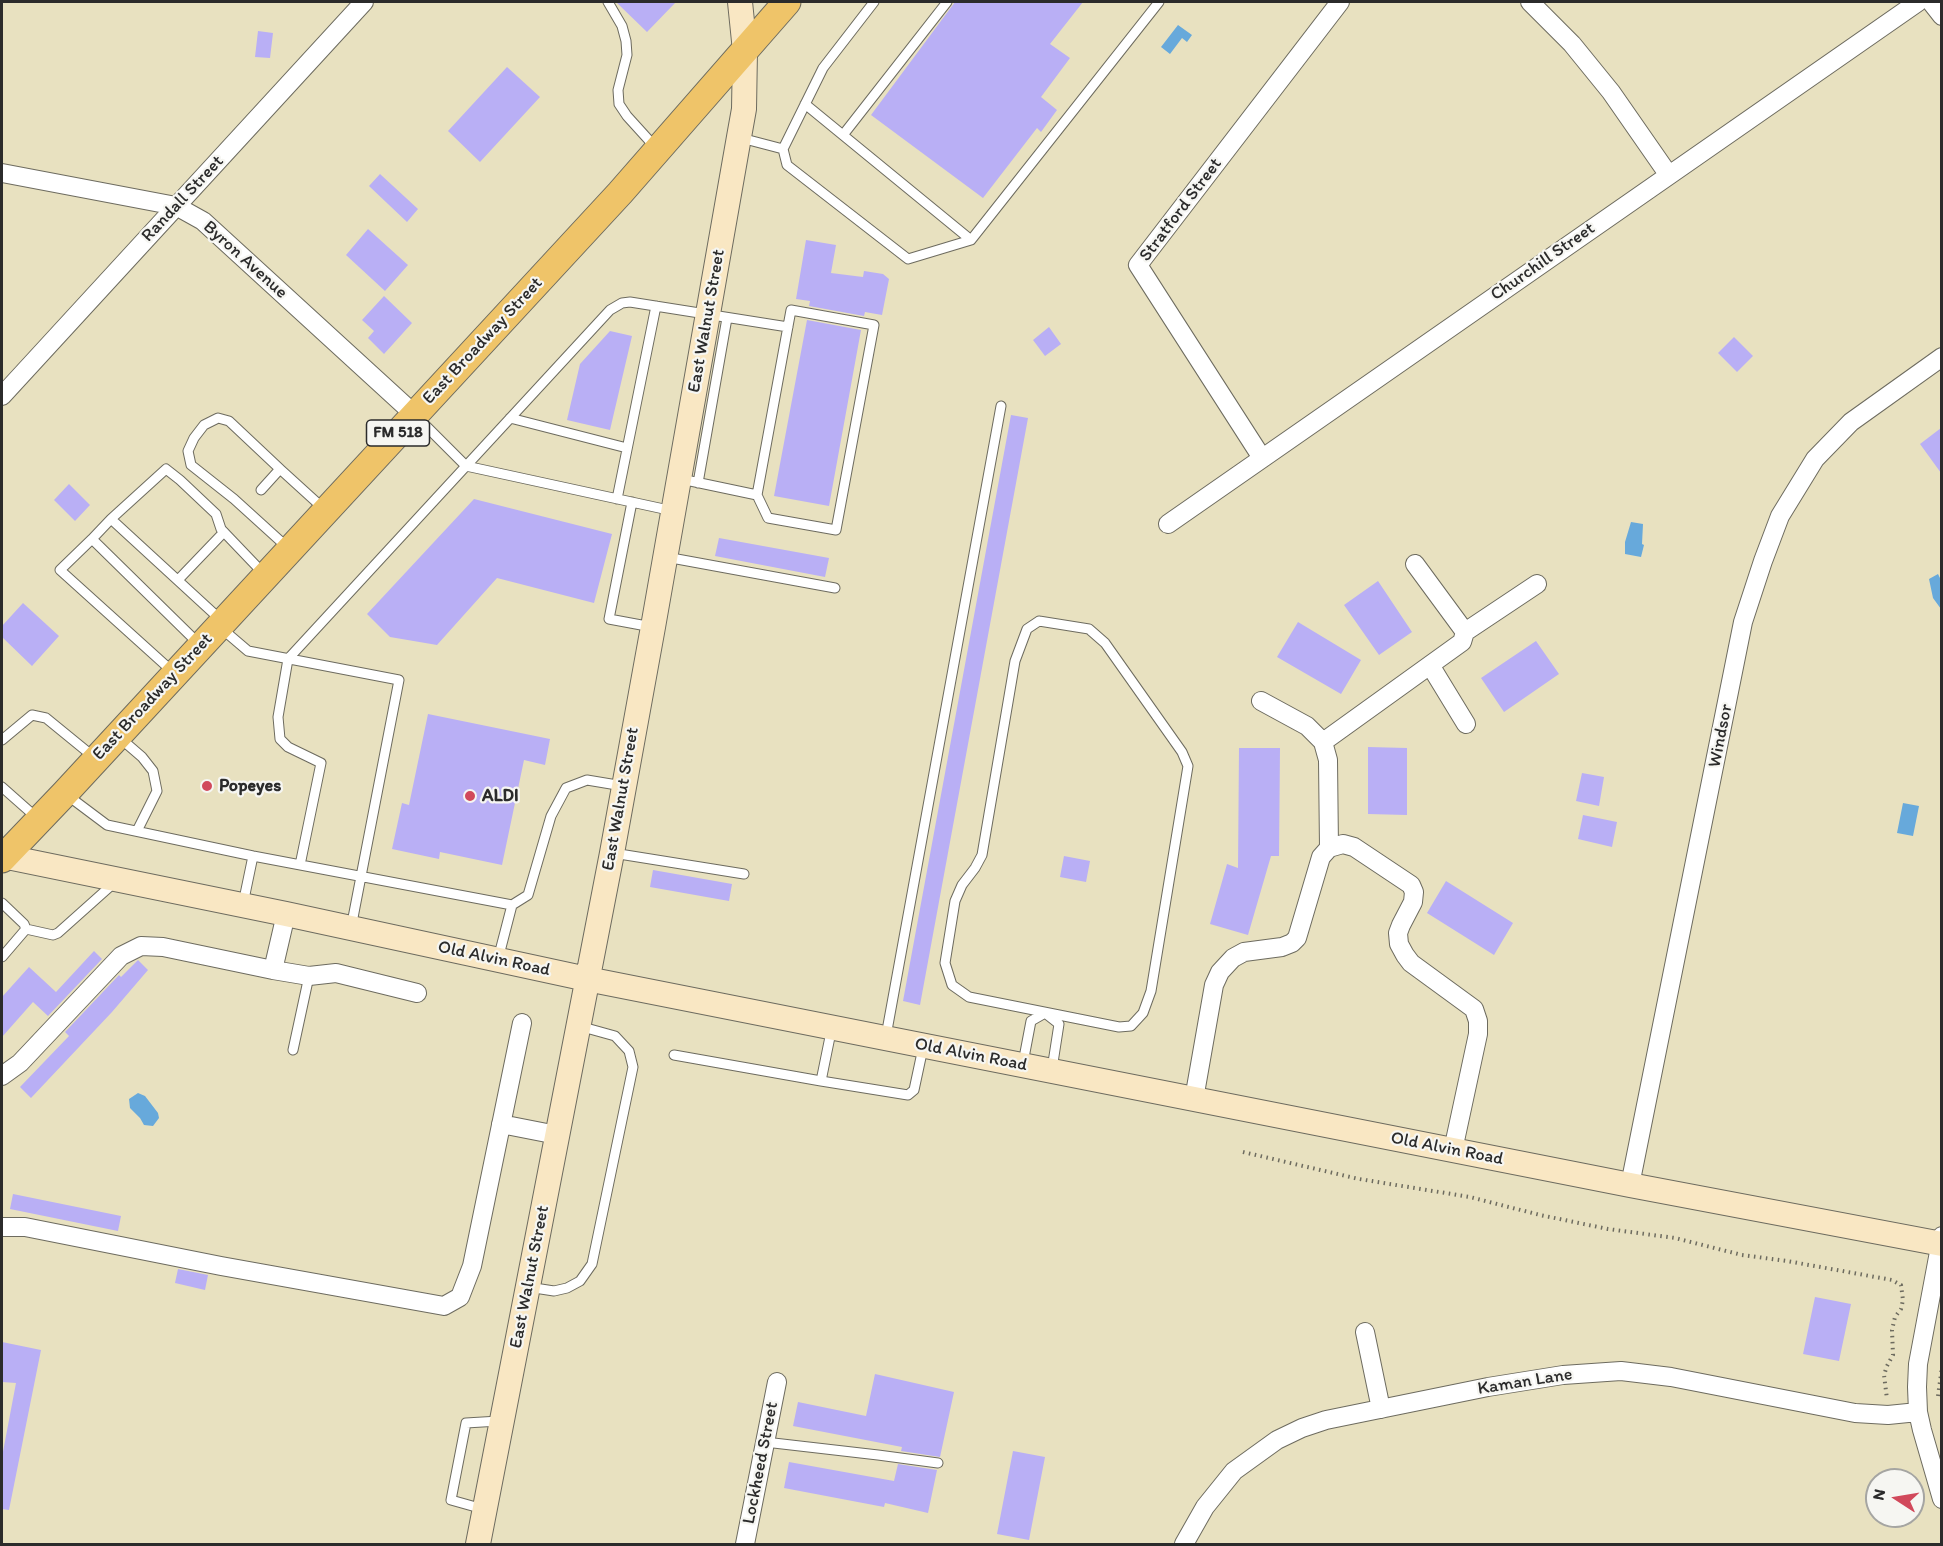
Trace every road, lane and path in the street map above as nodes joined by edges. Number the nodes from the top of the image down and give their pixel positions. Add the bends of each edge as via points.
1 (364, 2) edge
2 (608, 2) edge
3 (740, 2) edge
4 (788, 2) edge
5 (874, 2) edge
6 (947, 2) edge
7 (1159, 2) edge
8 (1340, 2) edge
9 (1530, 2) edge
10 (1918, 2) edge
11 (1931, 2) edge
12 (1941, 16) edge
13 (745, 51) junction
14 (805, 104) junction
15 (843, 135) junction
16 (739, 138) junction
17 (783, 149) junction
18 (658, 150) junction
19 (2, 173) edge
20 (1668, 174) junction
21 (176, 206) junction
22 (971, 240) junction
23 (656, 306) junction
24 (718, 316) junction
25 (788, 327) junction
26 (1941, 357) edge
27 (2, 396) edge
28 (1000, 406) dead end
29 (415, 415) junction
30 (510, 417) junction
31 (627, 448) junction
32 (1262, 458) junction
33 (466, 466) junction
34 (280, 469) junction
35 (688, 481) junction
36 (261, 490) dead end
37 (757, 495) junction
38 (617, 499) junction
39 (632, 502) junction
40 (326, 511) junction
41 (673, 511) junction
42 (111, 519) junction
43 (1168, 524) dead end
44 (224, 532) junction
45 (92, 539) junction
46 (290, 550) junction
47 (665, 557) junction
48 (1415, 564) dead end
49 (266, 576) junction
50 (178, 580) junction
51 (1537, 584) dead end
52 (835, 588) dead end
53 (653, 627) junction
54 (214, 631) junction
55 (1465, 632) junction
56 (288, 659) junction
57 (1430, 666) junction
58 (175, 674) junction
59 (1261, 701) dead end
60 (1466, 724) dead end
61 (118, 736) junction
62 (2, 741) edge
63 (1323, 742) junction
64 (96, 759) junction
65 (624, 786) junction
66 (2, 787) edge
67 (65, 793) junction
68 (39, 820) junction
69 (137, 831) junction
70 (1329, 848) junction
71 (612, 853) junction
72 (253, 856) junction
73 (2, 857) edge
74 (300, 865) junction
75 (744, 874) dead end
76 (361, 877) junction
77 (117, 880) junction
78 (2, 903) edge
79 (242, 905) junction
80 (513, 905) junction
81 (286, 914) junction
82 (351, 928) junction
83 (26, 929) junction
84 (2, 957) edge
85 (498, 959) junction
86 (273, 970) junction
87 (309, 976) junction
88 (587, 979) junction
89 (417, 993) dead end
90 (1045, 1013) junction
91 (522, 1023) dead end
92 (578, 1026) junction
93 (832, 1028) junction
94 (885, 1038) junction
95 (923, 1046) junction
96 (293, 1050) dead end
97 (674, 1055) dead end
98 (1022, 1065) junction
99 (1051, 1071) junction
100 (2, 1076) edge
101 (822, 1081) junction
102 (1194, 1099) junction
103 (501, 1124) junction
104 (557, 1135) junction
105 (1453, 1150) junction
106 (1243, 1152) dead end
107 (1630, 1185) junction
108 (2, 1227) edge
109 (1941, 1241) edge
110 (528, 1287) junction
111 (1365, 1332) dead end
112 (1941, 1367) edge
113 (777, 1382) dead end
114 (1937, 1406) dead end
115 (1381, 1409) junction
116 (1918, 1412) junction
117 (1888, 1415) junction
118 (502, 1420) junction
119 (765, 1442) junction
120 (938, 1464) dead end
121 (1941, 1499) edge
122 (485, 1509) junction
123 (478, 1545) edge
124 (745, 1545) edge
125 (1184, 1545) edge

1 - 21 street, Randall Street
2 - 18 lane via 626,41 619,104
3 - 13 street, East Walnut Street
4 - 13 main road, East Broadway Street / FM 518
5 - 14 lane via 823,68
6 - 15 lane
7 - 22 lane
8 - 32 street, Stratford Street via 1138,266
9 - 20 street via 1572,44 1611,92
10 - 20 street, Churchill Street
11 - 12 street
13 - 16 street, East Walnut Street
13 - 18 main road, East Broadway Street / FM 518
14 - 15 lane
14 - 17 lane
15 - 22 lane
16 - 17 lane
16 - 24 street, East Walnut Street
17 - 22 lane via 787,165 908,259
18 - 29 main road, East Broadway Street / FM 518
19 - 21 street, Byron Avenue
20 - 32 street, Churchill Street
21 - 27 street, Randall Street
21 - 29 street, Byron Avenue via 203,221
23 - 24 lane
23 - 30 lane via 630,302 610,310
23 - 31 lane
24 - 25 lane
24 - 35 street, East Walnut Street
25 - 37 lane
25 - 37 lane via 791,310 874,325 836,530 768,518
26 - 107 street, Windsor via 1851,422 1815,459 1780,516 1763,561 1743,622
28 - 94 lane
29 - 33 lane
29 - 40 main road, East Broadway Street / FM 518
30 - 31 lane
30 - 33 lane
31 - 38 lane
32 - 43 street, Churchill Street
33 - 38 lane
33 - 56 lane
34 - 36 lane
34 - 40 lane
34 - 46 lane via 229,422 218,418 204,425 188,452 191,465
35 - 37 lane
35 - 41 street, East Walnut Street
38 - 39 lane
39 - 41 lane
39 - 53 lane via 609,618
40 - 46 main road, East Broadway Street / FM 518
41 - 47 street, East Walnut Street
42 - 44 lane via 166,469 216,514
42 - 45 lane
42 - 50 lane
44 - 49 lane
44 - 50 lane
45 - 54 lane
45 - 58 lane via 60,570
46 - 49 main road, East Broadway Street / FM 518
47 - 52 lane
47 - 53 street, East Walnut Street
48 - 55 street
49 - 54 main road, East Broadway Street / FM 518
50 - 54 lane
51 - 55 street
53 - 65 street, East Walnut Street
54 - 56 lane via 248,651
54 - 58 main road, East Broadway Street / FM 518
55 - 57 street via 1462,642
56 - 74 lane via 278,717 279,739 321,763
56 - 76 lane via 399,680
57 - 60 street
57 - 63 street
58 - 61 main road, East Broadway Street / FM 518
59 - 63 street via 1307,726
61 - 64 main road, East Broadway Street / FM 518
61 - 69 lane via 153,771 157,791
62 - 64 lane via 32,715 46,718
63 - 70 street via 1328,760
64 - 67 main road, East Broadway Street / FM 518
65 - 71 street, East Walnut Street
65 - 80 lane via 587,780 566,788 551,816 528,895
66 - 68 lane
67 - 68 main road, East Broadway Street / FM 518
67 - 69 lane via 107,825
68 - 73 main road, East Broadway Street / FM 518
69 - 72 lane
70 - 102 street via 1321,857 1297,938 1282,947 1244,952 1220,972 1214,985
70 - 105 street via 1343,844 1354,847 1411,885 1413,902 1398,933 1405,955 1474,1009 1479,1034
71 - 75 lane
71 - 88 street, East Walnut Street
72 - 74 lane
72 - 79 lane
73 - 77 street, Old Alvin Road
74 - 76 lane
76 - 80 lane
76 - 82 lane
77 - 79 street, Old Alvin Road
77 - 83 lane via 58,933
78 - 83 lane
79 - 81 street, Old Alvin Road
80 - 85 lane
81 - 82 street, Old Alvin Road
81 - 86 street
82 - 85 street, Old Alvin Road
83 - 84 lane
85 - 88 street, Old Alvin Road
86 - 87 street
86 - 100 street via 141,946 122,956 20,1063
87 - 89 street via 336,973
87 - 96 lane
88 - 92 street, East Walnut Street
88 - 93 street, Old Alvin Road
90 - 90 lane via 1119,1027 1131,1026 1143,1013 1151,991 1188,766 1106,644 1089,629 1039,621 1027,629 1016,661 982,855 955,901 945,963 952,985 969,997
90 - 98 lane via 1031,1021
90 - 99 lane via 1059,1024
91 - 103 street
92 - 104 street, East Walnut Street
92 - 110 lane via 615,1036 629,1051 633,1067 592,1264 580,1281 567,1288
93 - 94 street, Old Alvin Road
93 - 101 lane
94 - 95 street, Old Alvin Road
95 - 98 street, Old Alvin Road
95 - 101 lane via 914,1090 908,1095
97 - 101 lane
98 - 99 street, Old Alvin Road
99 - 102 street, Old Alvin Road
102 - 105 street, Old Alvin Road
103 - 104 street
103 - 108 street via 472,1266 460,1297 444,1306 25,1227
104 - 110 street, East Walnut Street
105 - 107 street, Old Alvin Road
106 - 117 path via 1608,1229 1892,1280 1901,1285 1903,1300 1892,1330 1893,1355 1884,1375
107 - 109 street, Old Alvin Road
109 - 116 street via 1918,1364
110 - 118 street, East Walnut Street
111 - 115 street
112 - 114 path
113 - 119 street, Lockheed Street
115 - 117 street, Kaman Lane via 1531,1380 1621,1371 1855,1413
115 - 125 street, Kaman Lane via 1302,1428 1254,1455 1218,1490
116 - 117 street, Kaman Lane
116 - 121 street
118 - 122 street, East Walnut Street
118 - 122 lane via 466,1424 455,1478 451,1500
119 - 120 lane
119 - 124 street, Lockheed Street
122 - 123 street, East Walnut Street

